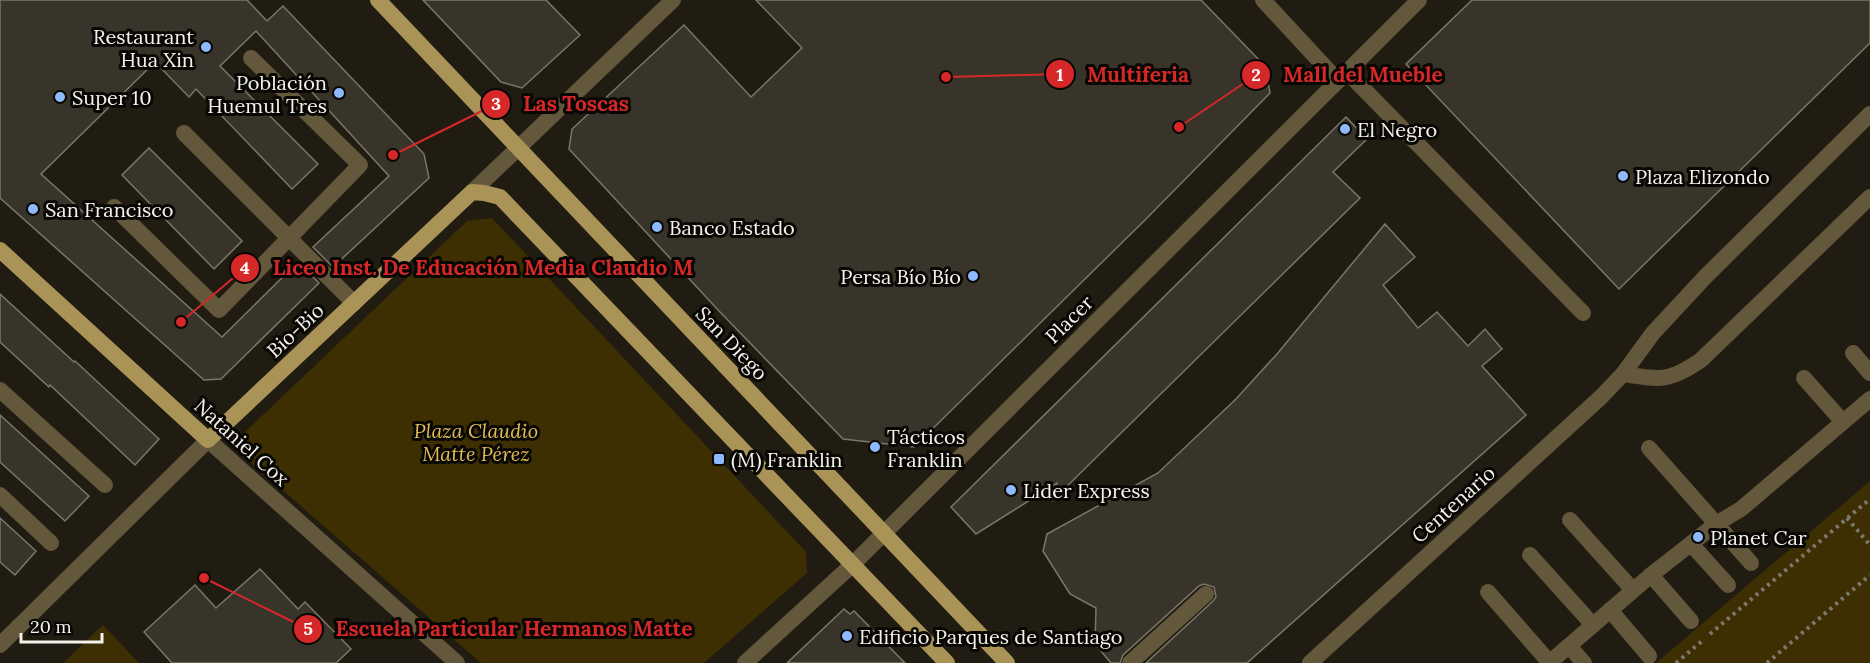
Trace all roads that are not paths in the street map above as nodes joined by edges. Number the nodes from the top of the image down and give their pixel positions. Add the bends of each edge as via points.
1 (378, 0) edge
2 (673, 0) edge
3 (1263, 0) edge
4 (1419, 0) edge
5 (251, 58) dead end
6 (1342, 76) junction
7 (1870, 114) edge
8 (184, 133) dead end
9 (518, 148) junction
10 (472, 192) junction
11 (1870, 197) edge
12 (114, 207) dead end
13 (290, 237) junction
14 (0, 250) edge
15 (354, 303) junction
16 (1582, 313) dead end
17 (1853, 352) dead end
18 (1870, 373) edge
19 (1623, 374) junction
20 (1804, 378) dead end
21 (0, 390) edge
22 (1870, 399) edge
23 (1843, 422) junction
24 (208, 440) junction
25 (1649, 448) dead end
26 (105, 485) dead end
27 (0, 495) edge
28 (1570, 520) dead end
29 (1716, 524) junction
30 (884, 533) junction
31 (51, 543) dead end
32 (1691, 544) junction
33 (1530, 555) dead end
34 (1751, 563) dead end
35 (852, 565) junction
36 (1651, 575) junction
37 (1728, 585) dead end
38 (1633, 590) junction
39 (1488, 592) dead end
40 (1206, 594) dead end
41 (1610, 610) junction
42 (1691, 621) dead end
43 (1593, 625) junction
44 (0, 645) edge
45 (1569, 646) junction
46 (1649, 656) dead end
47 (458, 663) edge
48 (745, 663) edge
49 (946, 663) edge
50 (1007, 663) edge
51 (1130, 663) edge
52 (1310, 663) edge
53 (1550, 663) edge
54 (1584, 663) edge

1 - 9 main road, San Diego
2 - 9 street, Bio-Bio
3 - 6 street
4 - 6 street, Placer
5 - 13 street via 360,165
6 - 16 street
6 - 30 street, Placer
7 - 19 street, Centenario via 1706,276 1653,333
8 - 13 street
9 - 10 street, Bio-Bio
9 - 30 main road, San Diego
10 - 15 main road, Bio-Bio
10 - 35 main road via 500,197
11 - 19 street via 1701,360 1678,375 1654,379
12 - 13 street via 219,310
13 - 15 street
14 - 24 main road, Nataniel Cox
15 - 24 main road, Bio-Bio
17 - 18 street
19 - 52 street, Centenario
20 - 23 street
21 - 26 street
22 - 23 street
23 - 29 street via 1741,509
24 - 44 street, Bio-Bio
24 - 47 street, Nataniel Cox
25 - 29 street
27 - 31 street
28 - 38 street
29 - 32 street
29 - 34 street
30 - 35 street, Placer
30 - 50 main road, San Diego
32 - 36 street
32 - 37 street
33 - 43 street
35 - 48 street, Placer
35 - 49 main road
36 - 38 street
36 - 42 street
38 - 41 street
39 - 53 street
40 - 51 street
41 - 43 street
41 - 46 street
43 - 45 street
45 - 53 street
45 - 54 street

